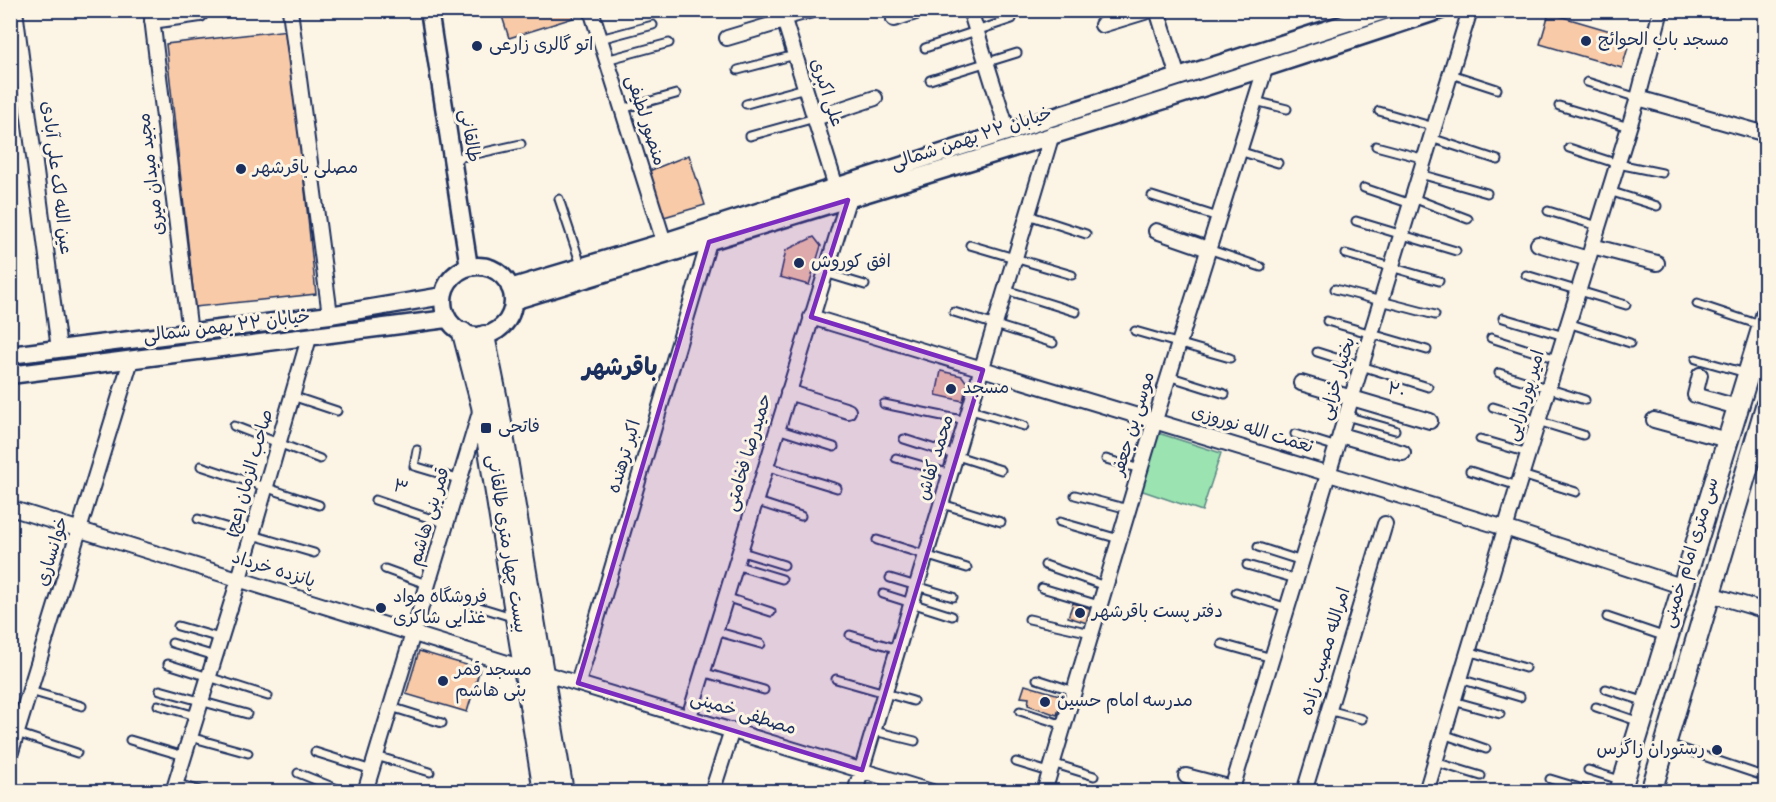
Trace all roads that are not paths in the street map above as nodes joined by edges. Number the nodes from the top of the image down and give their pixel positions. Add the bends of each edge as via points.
1 (15, 10) edge
2 (290, 10) edge
3 (429, 10) edge
4 (591, 10) edge
5 (922, 10) edge
6 (970, 10) edge
7 (1151, 10) edge
8 (1157, 10) edge
9 (1387, 10) edge
10 (1441, 10) edge
11 (1470, 10) edge
12 (1661, 10) edge
13 (819, 12) edge
14 (201, 14) dead end
15 (152, 16) edge
16 (782, 16) edge
17 (1351, 16) edge
18 (1012, 19) dead end
19 (894, 20) dead end
20 (653, 25) dead end
21 (1102, 25) dead end
22 (977, 32) junction
23 (727, 38) dead end
24 (600, 39) junction
25 (669, 43) dead end
26 (925, 48) dead end
27 (1017, 53) dead end
28 (795, 55) junction
29 (606, 60) junction
30 (986, 63) junction
31 (1265, 69) junction
32 (738, 70) dead end
33 (1451, 74) junction
34 (1178, 77) junction
35 (17, 80) edge
36 (930, 80) dead end
37 (1587, 82) dead end
38 (805, 88) junction
39 (1497, 89) dead end
40 (675, 94) dead end
41 (875, 98) dead end
42 (1638, 98) junction
43 (1255, 100) junction
44 (746, 104) dead end
45 (1559, 106) dead end
46 (622, 109) junction
47 (1287, 109) dead end
48 (1379, 111) dead end
49 (814, 118) junction
50 (1629, 127) junction
51 (1008, 132) junction
52 (1433, 133) junction
53 (1052, 134) junction
54 (1766, 134) edge
55 (750, 136) dead end
56 (521, 144) dead end
57 (1376, 146) dead end
58 (1569, 148) dead end
59 (1239, 151) junction
60 (452, 159) junction
61 (1425, 159) junction
62 (1498, 160) dead end
63 (1278, 163) dead end
64 (1618, 164) junction
65 (1662, 173) dead end
66 (1420, 174) junction
67 (836, 187) junction
68 (1364, 188) dead end
69 (1609, 191) junction
70 (1487, 193) dead end
71 (1152, 196) dead end
72 (559, 199) dead end
73 (848, 200) junction
74 (1412, 201) junction
75 (1657, 206) dead end
76 (1548, 211) dead end
77 (1028, 215) junction
78 (1218, 217) junction
79 (1468, 219) dead end
80 (1356, 220) dead end
81 (1598, 226) junction
82 (1155, 231) dead end
83 (1086, 234) dead end
84 (1402, 234) junction
85 (664, 242) junction
86 (709, 242) junction
87 (1538, 244) dead end
88 (970, 245) dead end
89 (1208, 249) junction
90 (1455, 251) dead end
91 (1590, 253) junction
92 (1346, 254) dead end
93 (1016, 259) junction
94 (1657, 262) dead end
95 (470, 267) junction
96 (582, 267) junction
97 (1261, 267) dead end
98 (1392, 267) junction
99 (825, 273) junction
100 (1072, 275) dead end
101 (1526, 275) dead end
102 (1439, 281) dead end
103 (865, 285) dead end
104 (1335, 289) dead end
105 (1006, 290) junction
106 (1578, 291) junction
107 (512, 295) junction
108 (443, 296) junction
109 (1381, 303) junction
110 (1697, 304) dead end
111 (1626, 305) dead end
112 (954, 312) dead end
113 (1076, 312) dead end
114 (330, 315) junction
115 (1435, 315) dead end
116 (811, 317) junction
117 (1503, 318) dead end
118 (447, 320) junction
119 (1327, 321) dead end
120 (1764, 321) edge
121 (996, 326) junction
122 (1566, 329) junction
123 (1135, 331) dead end
124 (190, 333) junction
125 (463, 333) junction
126 (1371, 334) junction
127 (484, 336) junction
128 (309, 338) junction
129 (1491, 338) dead end
130 (1179, 343) junction
131 (1630, 343) dead end
132 (1053, 344) dead end
133 (59, 349) junction
134 (1427, 350) dead end
135 (1317, 352) dead end
136 (10, 356) edge
137 (1230, 358) dead end
138 (1557, 359) junction
139 (1696, 359) dead end
140 (131, 360) junction
141 (1361, 367) junction
142 (983, 370) junction
143 (1499, 373) dead end
144 (1748, 374) junction
145 (10, 375) edge
146 (1700, 375) dead end
147 (1168, 376) junction
148 (1301, 383) dead end
149 (1428, 387) dead end
150 (1548, 388) junction
151 (788, 392) junction
152 (1225, 394) dead end
153 (292, 396) junction
154 (1352, 398) junction
155 (1586, 400) dead end
156 (490, 403) junction
157 (884, 404) dead end
158 (1766, 406) edge
159 (1493, 407) dead end
160 (1737, 407) junction
161 (337, 411) dead end
162 (848, 411) dead end
163 (969, 415) junction
164 (1346, 416) junction
165 (1155, 420) junction
166 (1654, 420) dead end
167 (1430, 421) dead end
168 (1538, 421) junction
169 (234, 426) dead end
170 (1024, 426) dead end
171 (777, 429) junction
172 (1395, 430) dead end
173 (1295, 434) dead end
174 (1583, 435) dead end
175 (904, 439) dead end
176 (1480, 439) dead end
177 (1727, 440) junction
178 (1338, 441) junction
179 (279, 443) junction
180 (834, 447) dead end
181 (417, 450) dead end
182 (1402, 453) dead end
183 (1528, 453) junction
184 (957, 456) junction
185 (896, 458) dead end
186 (320, 459) dead end
187 (1106, 459) dead end
188 (201, 466) dead end
189 (765, 466) junction
190 (1140, 469) junction
191 (1001, 470) dead end
192 (1470, 471) dead end
193 (951, 474) junction
194 (1329, 474) junction
195 (461, 480) junction
196 (1520, 481) junction
197 (265, 488) junction
198 (837, 488) dead end
199 (1576, 492) dead end
200 (1075, 495) dead end
201 (375, 500) dead end
202 (755, 500) junction
203 (942, 504) junction
204 (319, 505) dead end
205 (10, 508) edge
206 (1128, 509) junction
207 (801, 516) dead end
208 (198, 519) dead end
209 (1001, 522) dead end
210 (1060, 522) dead end
211 (447, 524) junction
212 (1385, 524) dead end
213 (1505, 528) junction
214 (80, 530) junction
215 (252, 535) junction
216 (1119, 539) junction
217 (877, 540) dead end
218 (1258, 547) dead end
219 (739, 551) junction
220 (314, 553) dead end
221 (927, 554) junction
222 (1302, 561) junction
223 (735, 565) junction
224 (784, 565) dead end
225 (1045, 565) dead end
226 (1246, 565) dead end
227 (967, 568) dead end
228 (385, 569) dead end
229 (890, 578) dead end
230 (239, 579) junction
231 (782, 579) dead end
232 (1296, 579) junction
233 (429, 585) junction
234 (917, 586) junction
235 (1105, 586) junction
236 (1681, 586) junction
237 (1042, 588) dead end
238 (1236, 592) dead end
239 (883, 594) dead end
240 (1710, 594) junction
241 (725, 597) junction
242 (953, 597) dead end
243 (466, 603) dead end
244 (912, 604) junction
245 (1099, 605) junction
246 (1288, 608) junction
247 (1766, 611) edge
248 (771, 612) dead end
249 (952, 616) dead end
250 (1606, 617) dead end
251 (517, 619) junction
252 (1029, 619) dead end
253 (178, 626) dead end
254 (715, 631) junction
255 (1091, 633) junction
256 (414, 634) junction
257 (850, 635) dead end
258 (1666, 636) junction
259 (220, 638) junction
260 (172, 643) dead end
261 (761, 644) dead end
262 (1222, 644) dead end
263 (898, 649) junction
264 (1468, 651) junction
265 (215, 656) junction
266 (1272, 658) junction
267 (168, 664) dead end
268 (1525, 668) dead end
269 (534, 671) junction
270 (702, 672) junction
271 (208, 677) junction
272 (836, 679) dead end
273 (1037, 679) dead end
274 (1460, 679) junction
275 (578, 683) junction
276 (1606, 689) dead end
277 (160, 690) dead end
278 (764, 690) dead end
279 (30, 691) junction
280 (1074, 691) junction
281 (885, 693) junction
282 (268, 696) dead end
283 (1520, 696) dead end
284 (1453, 700) junction
285 (201, 701) junction
286 (913, 701) dead end
287 (1646, 702) junction
288 (158, 705) dead end
289 (82, 706) dead end
290 (391, 707) junction
291 (1596, 707) dead end
292 (1328, 710) junction
293 (1020, 711) dead end
294 (247, 714) dead end
295 (1500, 714) dead end
296 (196, 716) junction
297 (689, 717) junction
298 (1362, 719) dead end
299 (1640, 722) junction
300 (442, 723) dead end
301 (1064, 725) junction
302 (732, 730) junction
303 (874, 731) junction
304 (17, 733) junction
305 (1443, 734) junction
306 (190, 737) junction
307 (130, 740) dead end
308 (915, 741) dead end
309 (1665, 743) junction
310 (1486, 749) dead end
311 (315, 752) dead end
312 (77, 753) dead end
313 (248, 753) dead end
314 (10, 755) edge
315 (184, 756) junction
316 (376, 756) junction
317 (1016, 762) dead end
318 (1435, 762) junction
319 (540, 768) junction
320 (1051, 768) junction
321 (372, 770) junction
322 (862, 770) junction
323 (1588, 770) dead end
324 (430, 772) dead end
325 (298, 773) dead end
326 (1760, 775) dead end
327 (1094, 776) dead end
328 (1186, 776) dead end
329 (1481, 776) dead end
330 (1550, 779) dead end
331 (1621, 786) edge
332 (174, 787) edge
333 (1232, 790) edge
334 (204, 792) edge
335 (345, 792) edge
336 (365, 792) edge
337 (533, 792) edge
338 (544, 792) edge
339 (563, 792) edge
340 (712, 792) edge
341 (855, 792) edge
342 (932, 792) edge
343 (1044, 792) edge
344 (1304, 792) edge
345 (1426, 792) edge
346 (1593, 792) edge
347 (1651, 792) edge

1 - 35 street, عین الله لک علی آبادی
2 - 114 street
3 - 60 street, طالقانی
4 - 24 street, منصور لطیفی
5 - 19 street
6 - 22 street
7 - 21 street
8 - 34 street
9 - 17 street, خیابان ۲۲ بهمن شمالی
10 - 31 street, خیابان ۲۲ بهمن شمالی
11 - 33 street, بختیار خزایی
12 - 42 street, امیر پوردارایی
13 - 16 lane
14 - 15 street
15 - 124 street, مجید میدان میری
16 - 23 street
16 - 28 street, علی اکبری
17 - 34 street, خیابان ۲۲ بهمن شمالی
18 - 22 lane
20 - 24 lane
22 - 26 lane
22 - 30 street
24 - 29 street, منصور لطیفی
25 - 29 lane
27 - 30 lane
28 - 32 lane
28 - 38 street, علی اکبری
29 - 46 street, منصور لطیفی
30 - 36 lane
30 - 51 street
31 - 43 street, موسی بن جعفر
31 - 53 street, خیابان ۲۲ بهمن شمالی
33 - 39 lane
33 - 52 street, بختیار خزایی
34 - 51 street, خیابان ۲۲ بهمن شمالی
35 - 133 street, عین الله لک علی آبادی
37 - 42 lane
38 - 44 lane
38 - 49 street, علی اکبری
40 - 46 lane
41 - 49 street
42 - 50 street, امیر پوردارایی
42 - 54 street
43 - 47 lane
43 - 59 street, موسی بن جعفر
45 - 50 lane
46 - 85 street, منصور لطیفی
48 - 52 lane
49 - 55 lane
49 - 67 street, علی اکبری
50 - 64 street, امیر پوردارایی
51 - 67 street, خیابان ۲۲ بهمن شمالی
52 - 61 street, بختیار خزایی
52 - 62 lane
53 - 73 street, خیابان ۲۲ بهمن شمالی
53 - 77 street, محمد کفاش
56 - 60 lane
57 - 61 lane
58 - 64 lane
59 - 63 lane
59 - 78 street, موسی بن جعفر
60 - 95 street, طالقانی
61 - 66 street, بختیار خزایی
64 - 65 lane
64 - 69 street, امیر پوردارایی
66 - 70 lane
66 - 74 street, بختیار خزایی
67 - 85 street, خیابان ۲۲ بهمن شمالی
68 - 74 lane
69 - 75 lane
69 - 81 street, امیر پوردارایی
71 - 78 lane
72 - 96 lane
73 - 86 street, خیابان ۲۲ بهمن شمالی
73 - 99 street, حمیدرضا فخامتی
74 - 79 lane
74 - 84 street, بختیار خزایی
76 - 81 lane
77 - 83 lane
77 - 93 street, محمد کفاش
78 - 89 street, موسی بن جعفر
80 - 84 lane
81 - 91 street, امیر پوردارایی
82 - 89 street
84 - 90 lane
84 - 98 street, بختیار خزایی
85 - 96 street, خیابان ۲۲ بهمن شمالی
86 - 107 street, خیابان ۲۲ بهمن شمالی
86 - 275 street, اکبر ترهنده
87 - 91 street
88 - 93 lane
89 - 97 lane
89 - 130 street, موسی بن جعفر
91 - 94 street
91 - 106 street, امیر پوردارایی
92 - 98 lane
93 - 100 lane
93 - 105 street, محمد کفاش
95 - 107 street via 489,268 498,273
95 - 108 street via 452,277
96 - 107 street, خیابان ۲۲ بهمن شمالی
98 - 102 lane
98 - 109 street, بختیار خزایی
99 - 103 lane
99 - 116 street, حمیدرضا فخامتی
101 - 106 lane
104 - 109 lane
105 - 113 lane
105 - 121 street, محمد کفاش
106 - 111 lane
106 - 122 street, امیر پوردارایی
107 - 127 street via 507,320
108 - 114 street, خیابان ۲۲ بهمن شمالی
108 - 118 street
109 - 115 lane
109 - 126 street, بختیار خزایی
110 - 120 lane
112 - 121 lane
114 - 124 street, خیابان ۲۲ بهمن شمالی
116 - 142 street, نعمت الله نوروزی
116 - 151 street, حمیدرضا فخامتی
117 - 122 lane
118 - 125 street
118 - 128 street, خیابان ۲۲ بهمن شمالی
119 - 126 lane
120 - 144 main road, سی متری امام خمینی
121 - 132 lane
121 - 142 street, محمد کفاش
122 - 131 lane
122 - 138 street, امیر پوردارایی
123 - 130 lane
124 - 133 street, خیابان ۲۲ بهمن شمالی
125 - 127 street
125 - 156 main road, بیست چهار متری طالقانی
126 - 134 lane
126 - 141 street, بختیار خزایی
127 - 156 main road
128 - 140 street, خیابان ۲۲ بهمن شمالی
128 - 153 street, صاحب الزمان (عج)
129 - 138 lane
130 - 137 lane
130 - 147 street, موسی بن جعفر
133 - 136 street, خیابان ۲۲ بهمن شمالی
135 - 141 lane
138 - 150 street, امیر پوردارایی
139 - 144 lane
140 - 145 street, خیابان ۲۲ بهمن شمالی
140 - 214 street, خوانساری
141 - 149 lane
141 - 154 street, بختیار خزایی
142 - 163 street, محمد کفاش
142 - 165 street, نعمت الله نوروزی
143 - 150 lane
144 - 160 main road, سی متری امام خمینی
146 - 160 street via 1695,395
147 - 152 lane
147 - 165 street, موسی بن جعفر
148 - 154 street, ۲۰
150 - 155 lane
150 - 168 street, امیر پوردارایی
151 - 162 street
151 - 171 street, حمیدرضا فخامتی
153 - 161 lane
153 - 179 street, صاحب الزمان (عج)
154 - 164 street, بختیار خزایی
154 - 167 street, ۲۰
156 - 195 street, قمر بنی هاشم
156 - 251 main road, بیست چهار متری طالقانی
156 - 269 main road
157 - 163 lane
158 - 240 main road, سی متری امام خمینی
159 - 168 lane
160 - 177 main road, سی متری امام خمینی
163 - 170 lane
163 - 184 street, محمد کفاش
164 - 172 lane
164 - 178 street, بختیار خزایی
165 - 190 street, موسی بن جعفر
165 - 194 street, نعمت الله نوروزی
166 - 177 street
168 - 174 lane
168 - 183 street, امیر پوردارایی
169 - 179 lane
171 - 180 lane
171 - 189 street, حمیدرضا فخامتی
173 - 178 lane
175 - 184 lane
176 - 183 lane
177 - 236 main road, سی متری امام خمینی
178 - 182 street
178 - 194 street, بختیار خزایی
179 - 186 lane
179 - 197 street, صاحب الزمان (عج)
181 - 195 lane via 414,466
183 - 196 street, امیر پوردارایی
184 - 191 lane
184 - 193 street, محمد کفاش
185 - 193 lane
187 - 190 lane
188 - 197 lane
189 - 198 lane
189 - 202 street, حمیدرضا فخامتی
190 - 206 street, موسی بن جعفر
192 - 196 lane
193 - 203 street, محمد کفاش
194 - 213 street, نعمت الله نوروزی
194 - 222 street, بختیار خزایی
195 - 211 street, قمر بنی هاشم
196 - 199 lane
196 - 213 street, امیر پوردارایی
197 - 204 lane
197 - 215 street, صاحب الزمان (عج)
200 - 206 lane
201 - 211 lane, ۳
202 - 207 lane
202 - 219 street, حمیدرضا فخامتی
203 - 209 lane
203 - 221 street, محمد کفاش
205 - 214 street, پانزده خرداد
206 - 216 street, موسی بن جعفر
208 - 215 lane
210 - 216 lane
211 - 233 street, قمر بنی هاشم
212 - 292 street, امرالله مصیب زاده
213 - 236 street, نعمت الله نوروزی
213 - 264 street, امیر پوردارایی
214 - 230 street, پانزده خرداد
214 - 279 street, خوانساری
215 - 220 lane
215 - 230 street, صاحب الزمان (عج)
216 - 235 street, موسی بن جعفر
217 - 221 lane
218 - 222 lane
219 - 223 street, حمیدرضا فخامتی
219 - 224 lane
221 - 227 lane
221 - 234 street, محمد کفاش
222 - 232 street, بختیار خزایی
223 - 231 lane
223 - 241 street, حمیدرضا فخامتی
225 - 235 lane
226 - 232 lane
228 - 233 lane
229 - 234 lane
230 - 256 street, پانزده خرداد
230 - 259 street, صاحب الزمان (عج)
232 - 246 street, بختیار خزایی
233 - 256 street, قمر بنی هاشم
234 - 242 lane
234 - 244 street, محمد کفاش
235 - 245 street, موسی بن جعفر
236 - 258 main road, سی متری امام خمینی
237 - 245 lane
238 - 246 lane
239 - 244 lane
240 - 247 street
240 - 309 main road, سی متری امام خمینی
241 - 248 lane
241 - 254 street, حمیدرضا فخامتی
243 - 251 lane
244 - 249 lane
244 - 263 street, محمد کفاش
245 - 255 street, موسی بن جعفر
246 - 266 street, بختیار خزایی
250 - 258 lane
251 - 269 main road, بیست چهار متری طالقانی
252 - 255 lane
253 - 259 lane
254 - 261 lane
254 - 270 street, حمیدرضا فخامتی
255 - 280 street, موسی بن جعفر
256 - 269 street, پانزده خرداد
256 - 290 street, قمر بنی هاشم
257 - 263 lane
258 - 287 main road, سی متری امام خمینی
259 - 265 street, صاحب الزمان (عج)
260 - 265 lane
262 - 266 lane
263 - 281 street, محمد کفاش
264 - 268 lane
264 - 274 street, امیر پوردارایی
265 - 271 street, صاحب الزمان (عج)
266 - 333 street, بختیار خزایی
267 - 271 lane
269 - 275 street, مصطفی خمینی
269 - 319 main road, بیست چهار متری طالقانی
269 - 339 main road
270 - 278 lane
270 - 297 street, حمیدرضا فخامتی
271 - 282 lane
271 - 285 street, صاحب الزمان (عج)
272 - 281 lane
273 - 280 lane
274 - 283 lane
274 - 284 street, امیر پوردارایی
275 - 297 street, مصطفی خمینی
276 - 287 lane
277 - 285 lane
279 - 289 lane
279 - 304 street, خوانساری
280 - 301 street, موسی بن جعفر
281 - 286 lane
281 - 303 street, محمد کفاش
284 - 295 lane
284 - 305 street, امیر پوردارایی
285 - 294 lane
285 - 296 street, صاحب الزمان (عج)
287 - 299 main road, سی متری امام خمینی
288 - 296 lane
290 - 300 lane
290 - 316 street, قمر بنی هاشم
291 - 299 lane
292 - 298 lane
292 - 344 street, امرالله مصیب زاده
293 - 301 lane
296 - 306 street, صاحب الزمان (عج)
297 - 302 street, مصطفی خمینی
299 - 331 main road, سی متری امام خمینی
301 - 320 street, موسی بن جعفر
302 - 322 street, مصطفی خمینی
302 - 340 street
303 - 308 lane
303 - 322 street, محمد کفاش
304 - 312 lane
304 - 314 street, خوانساری
305 - 310 lane
305 - 318 street, امیر پوردارایی
306 - 313 lane
306 - 315 street, صاحب الزمان (عج)
307 - 315 lane
309 - 326 lane
309 - 347 main road, سی متری امام خمینی
311 - 321 lane
315 - 332 street, صاحب الزمان (عج)
316 - 321 street, قمر بنی هاشم
316 - 324 lane
317 - 320 lane
318 - 329 lane
318 - 345 street, امیر پوردارایی
319 - 337 street
319 - 338 main road, بیست چهار متری طالقانی
320 - 327 lane
320 - 343 street, موسی بن جعفر
321 - 336 street, قمر بنی هاشم
322 - 341 street, محمد کفاش
322 - 342 street, مصطفی خمینی
323 - 331 lane
325 - 335 lane
328 - 333 street
330 - 346 lane
332 - 334 lane

